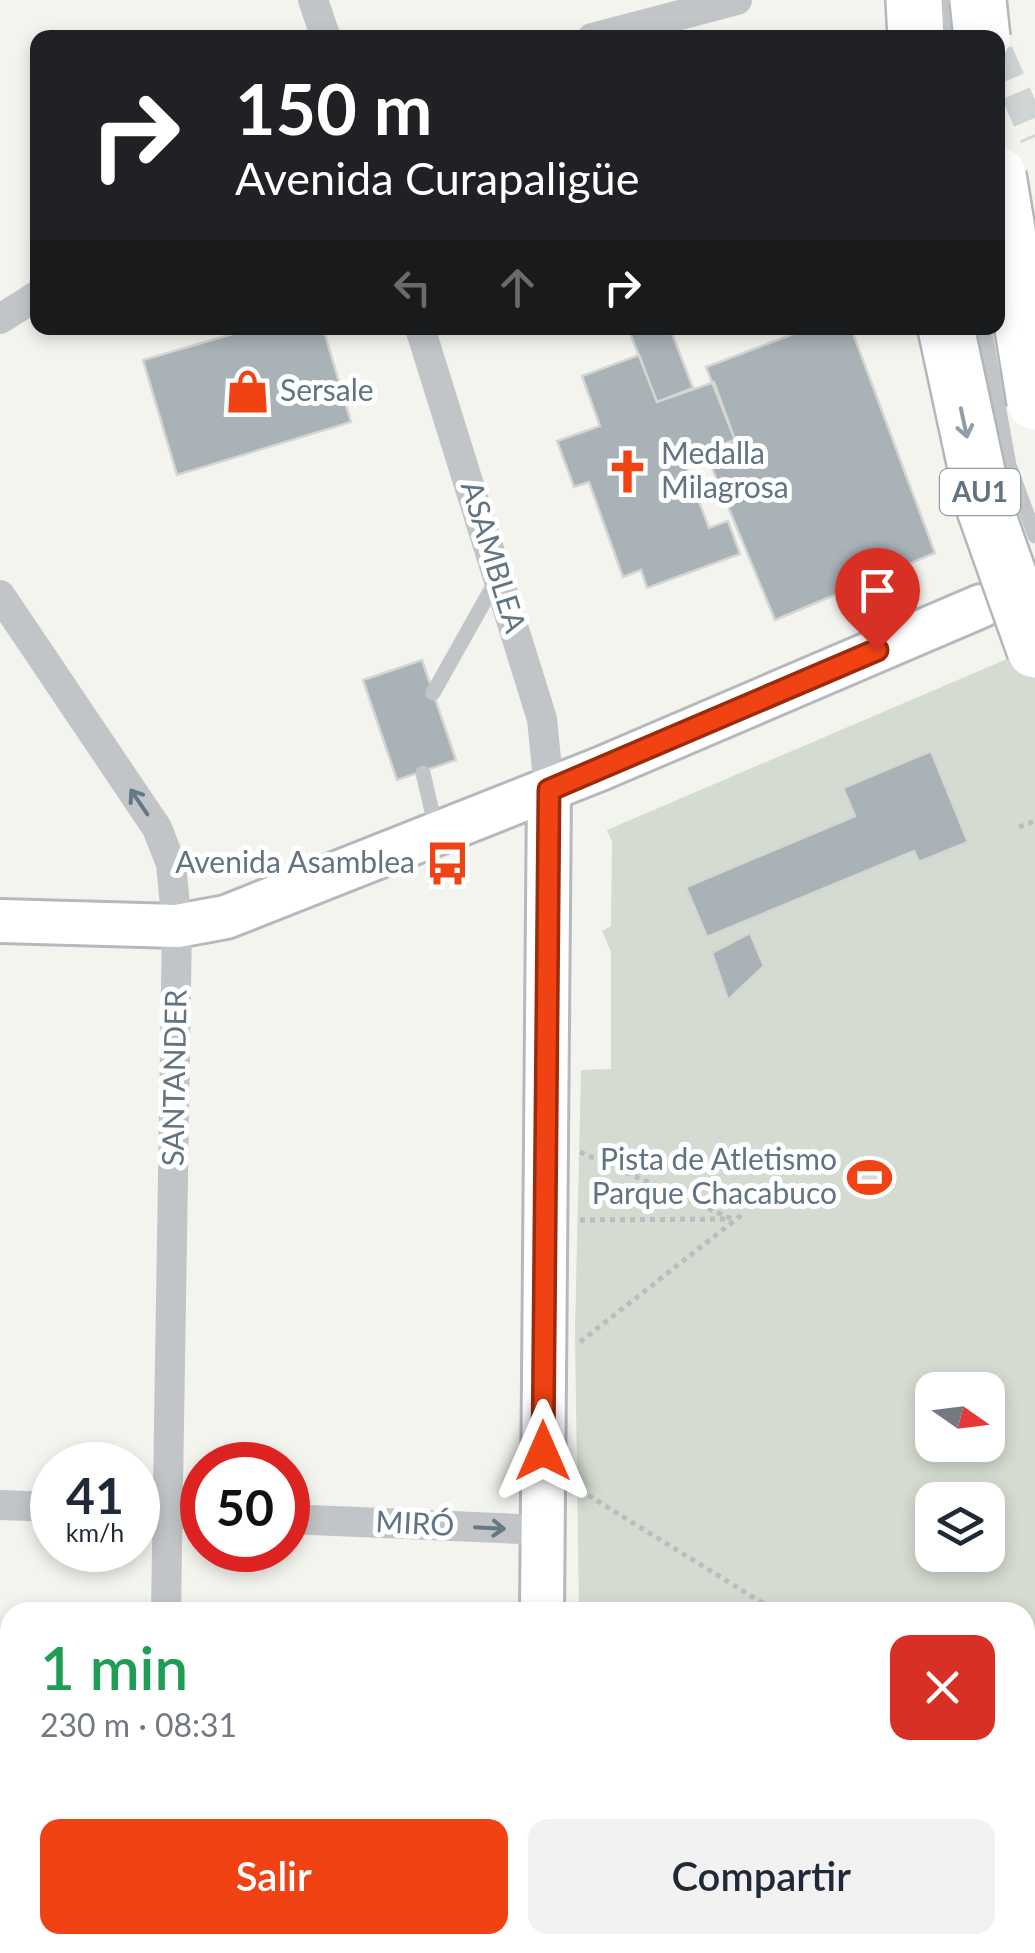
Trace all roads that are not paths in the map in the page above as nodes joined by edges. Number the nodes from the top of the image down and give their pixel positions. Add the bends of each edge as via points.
1 (312, 0) edge
2 (737, 0) edge
3 (914, 0) edge
4 (947, 0) edge
5 (978, 0) edge
6 (323, 30) edge
7 (623, 30) edge
8 (916, 30) edge
9 (949, 30) edge
10 (981, 30) edge
11 (1005, 218) edge
12 (30, 300) edge
13 (0, 318) edge
14 (422, 335) edge
15 (948, 335) edge
16 (985, 335) edge
17 (1035, 402) edge
18 (1035, 536) edge
19 (499, 575) junction
20 (0, 595) edge
21 (981, 606) dead end
22 (1035, 650) edge
23 (434, 693) dead end
24 (423, 773) dead end
25 (549, 790) junction
26 (438, 834) junction
27 (0, 921) edge
28 (177, 926) junction
29 (156, 1442) edge
30 (0, 1505) edge
31 (30, 1506) edge
32 (310, 1519) edge
33 (542, 1530) junction
34 (160, 1566) edge
35 (165, 1602) edge
36 (542, 1602) edge

1 - 6 street
2 - 7 street
3 - 8 highway
4 - 9 lane
5 - 10 highway, bridge
11 - 17 highway, bridge
12 - 13 street
14 - 19 street, ASAMBLEA
15 -> 22 highway, AU1, bridge via 985,508
16 - 18 lane via 1009,464
19 - 23 lane
19 - 25 street, ASAMBLEA via 542,719
28 -> 20 street, SANTANDER via 171,864 157,828
21 - 25 main road
24 - 26 lane
25 - 26 main road
25 - 33 main road
26 - 28 main road via 226,918
27 - 28 main road
28 - 29 street, SANTANDER
30 - 31 street
32 -> 33 street, MIRÓ
33 - 36 main road
34 - 35 street, SANTANDER

